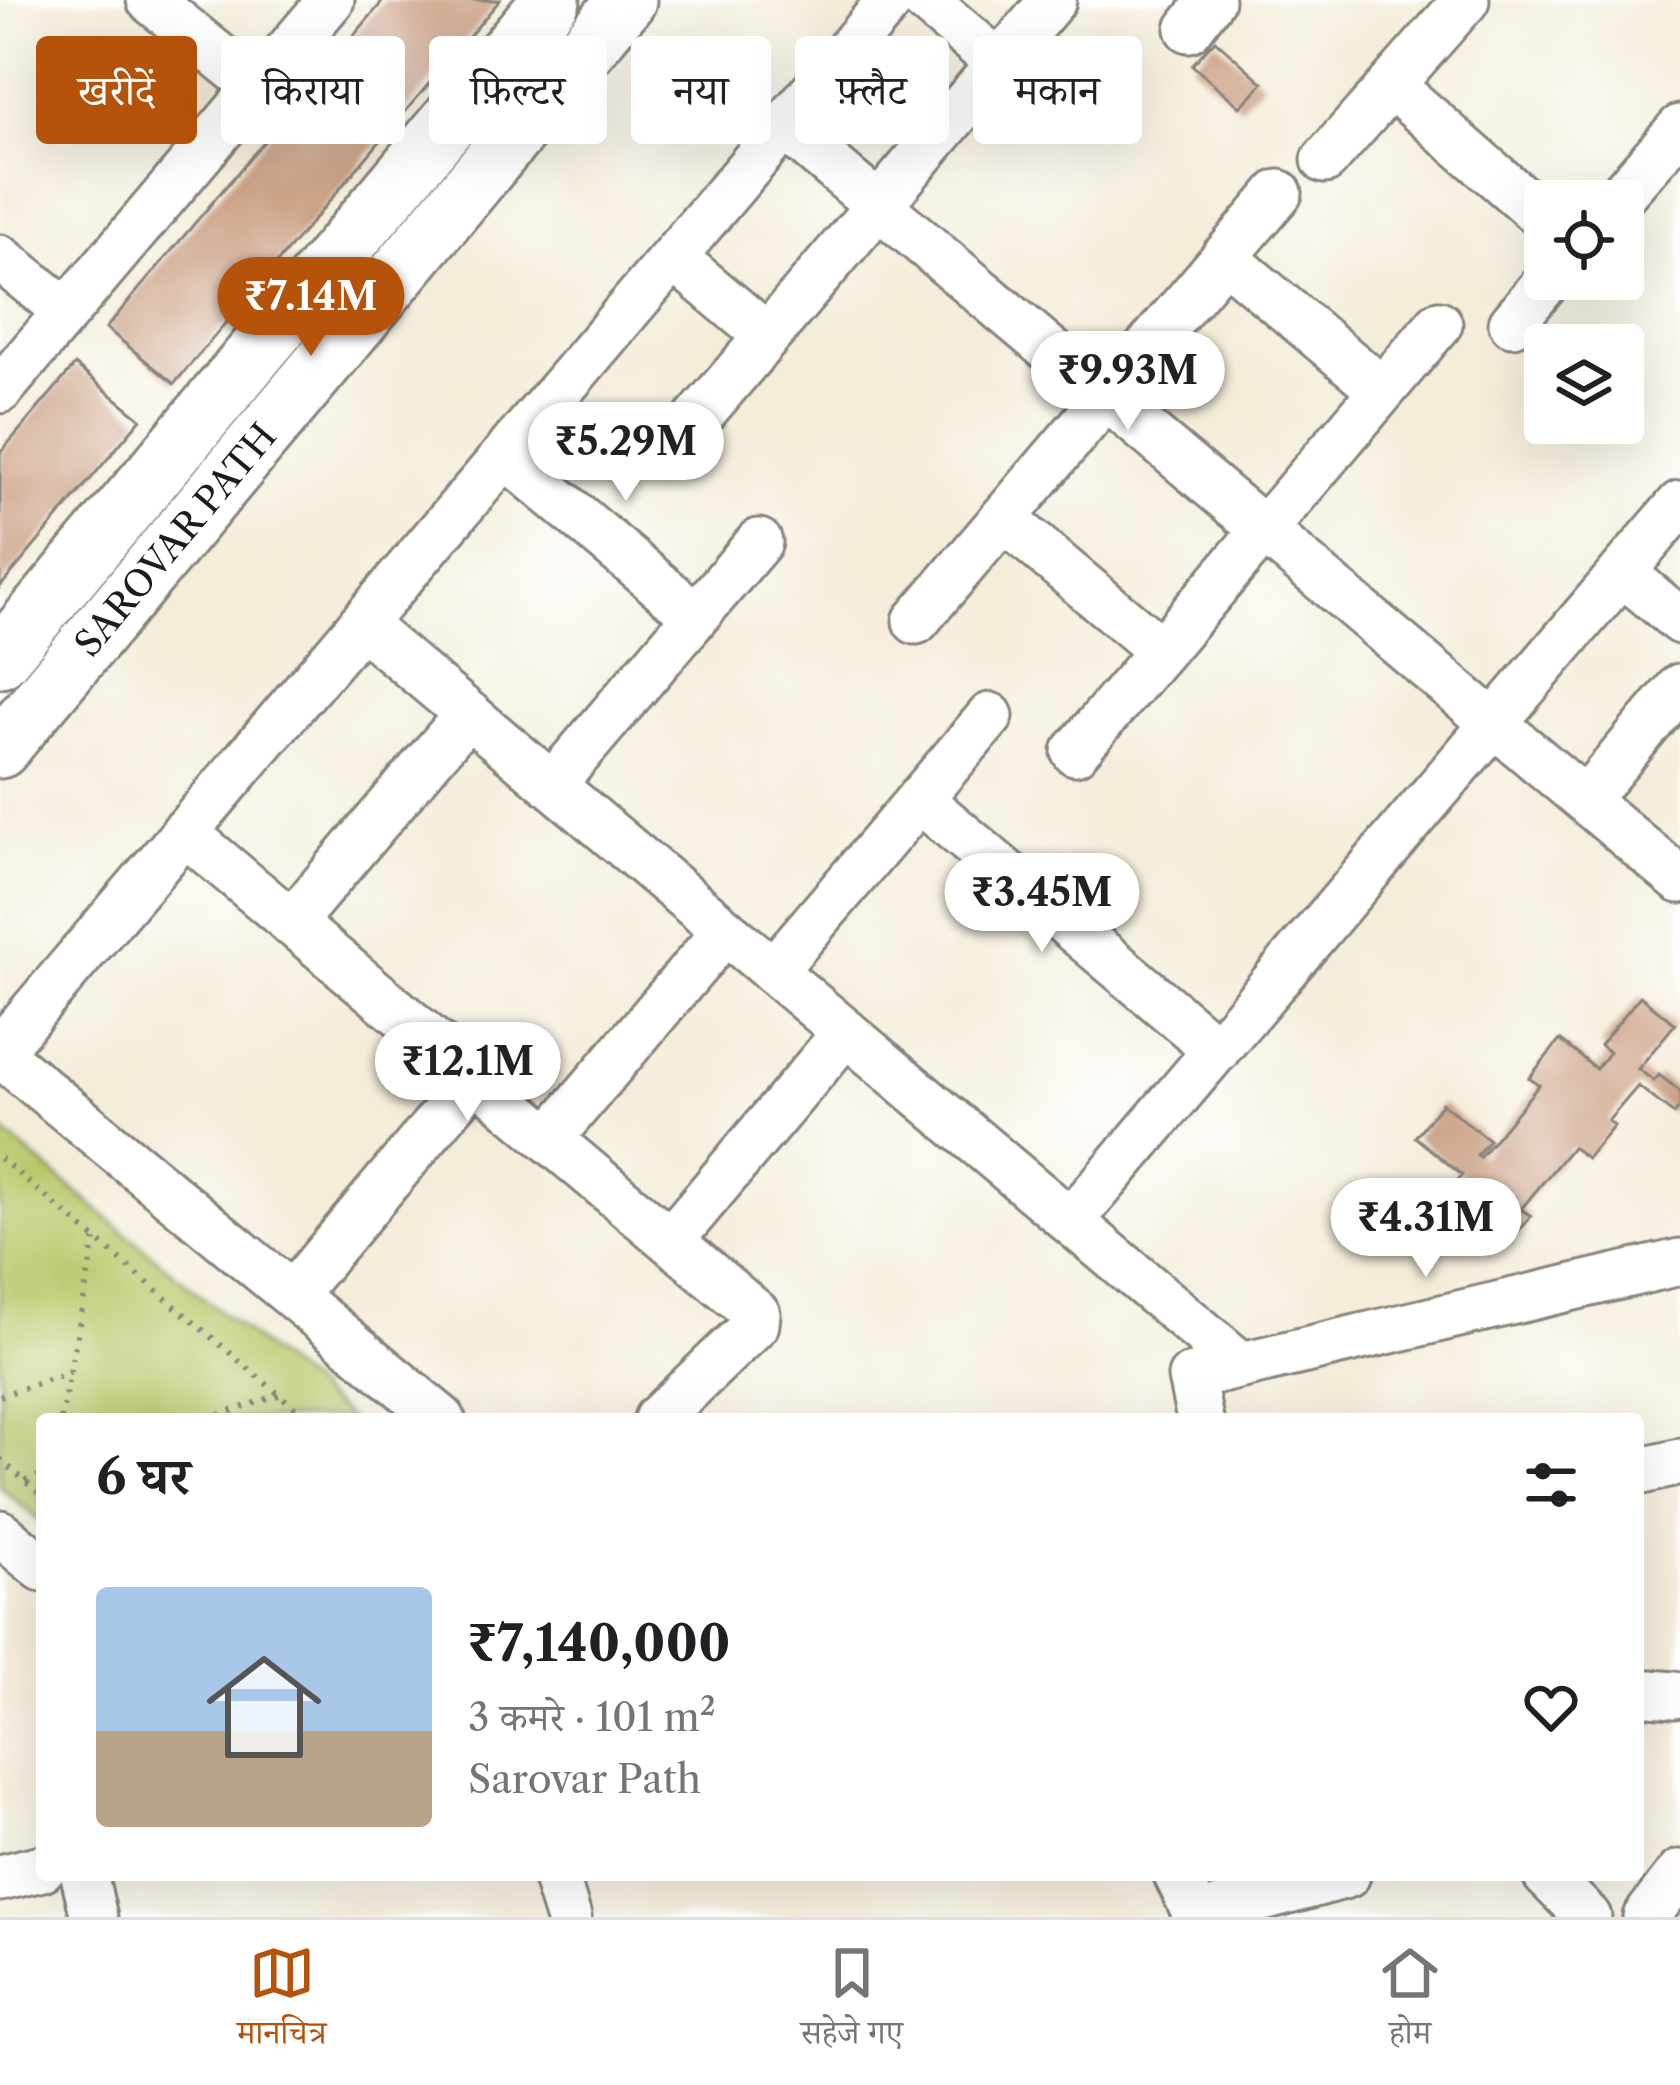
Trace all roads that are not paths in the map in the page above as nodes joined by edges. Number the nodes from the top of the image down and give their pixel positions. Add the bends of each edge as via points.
1 (150, 0) edge
2 (331, 0) edge
3 (551, 0) edge
4 (627, 0) edge
5 (891, 0) edge
6 (924, 0) edge
7 (1053, 0) edge
8 (1466, 0) edge
9 (300, 36) edge
10 (1023, 36) edge
11 (973, 41) edge
12 (221, 58) edge
13 (1391, 85) junction
14 (973, 95) edge
15 (784, 126) junction
16 (1680, 128) edge
17 (221, 129) edge
18 (1324, 160) dead end
19 (1634, 180) edge
20 (1279, 193) dead end
21 (1524, 201) edge
22 (878, 206) junction
23 (673, 257) junction
24 (1224, 257) junction
25 (0, 258) edge
26 (1531, 300) edge
27 (66, 311) junction
28 (1512, 322) dead end
29 (1438, 324) dead end
30 (767, 336) junction
31 (0, 390) edge
32 (1382, 390) junction
33 (1106, 397) junction
34 (680, 440) dead end
35 (505, 455) junction
36 (1680, 504) edge
37 (1003, 518) junction
38 (1264, 530) junction
39 (759, 542) dead end
40 (1622, 572) junction
41 (696, 616) junction
42 (916, 621) dead end
43 (1680, 621) edge
44 (361, 624) junction
45 (1161, 651) junction
46 (0, 658) edge
47 (1680, 687) edge
48 (468, 714) junction
49 (990, 716) dead end
50 (1494, 723) junction
51 (0, 749) edge
52 (1075, 752) dead end
53 (552, 785) junction
54 (919, 799) junction
55 (1585, 800) junction
56 (184, 832) junction
57 (1680, 880) edge
58 (292, 922) junction
59 (725, 931) junction
60 (773, 971) junction
61 (846, 1032) junction
62 (1216, 1050) junction
63 (0, 1052) edge
64 (475, 1077) junction
65 (549, 1139) junction
66 (1071, 1221) junction
67 (670, 1241) junction
68 (1680, 1262) edge
69 (292, 1294) junction
70 (1241, 1365) junction
71 (435, 1413) edge
72 (663, 1413) edge
73 (1199, 1413) edge
74 (1680, 1462) edge
75 (1644, 1471) edge
76 (0, 1533) edge
77 (36, 1563) edge
78 (36, 1869) edge
79 (1680, 1874) edge
80 (0, 1878) edge
81 (85, 1881) edge
82 (557, 1881) edge
83 (1180, 1881) edge
84 (1332, 1881) edge
85 (1552, 1881) edge
86 (1272, 1907) edge
87 (94, 1917) edge
88 (568, 1917) edge
89 (1195, 1917) edge
90 (1588, 1917) edge
91 (1646, 1917) edge

1 - 12 street
2 - 9 street
3 - 46 main road, SAROVAR PATH
4 - 51 main road, SAROVAR PATH
5 - 15 street
6 - 11 street
7 - 10 street
8 - 13 street
13 - 18 street
13 - 21 street
14 - 22 street
15 - 22 street
15 - 23 street
16 - 19 street
17 - 27 street
20 - 24 street
22 - 30 street
22 - 33 street
23 - 30 street
23 - 35 street
24 - 32 street
24 - 33 street
25 - 27 street
26 - 28 street
27 - 31 street
29 - 32 street
30 - 34 street
32 - 38 street
33 - 37 street
33 - 38 street
35 - 41 street
35 - 44 street
36 - 40 street
37 - 42 street
37 - 45 street
38 - 45 street
38 - 50 street
39 - 41 street
40 - 43 street
40 - 50 street
41 - 53 street
44 - 48 street
44 - 56 street
45 - 52 street
47 - 55 street
48 - 53 street
48 - 58 street
49 - 54 street
50 - 55 street
50 - 62 street
53 - 59 street
54 - 60 street
54 - 62 street
55 - 57 street
56 - 58 street
56 - 63 street
58 - 64 street
59 - 60 street
59 - 65 street
60 - 61 street
61 - 66 street
61 - 67 street
62 - 66 street
63 - 69 street
64 - 65 street
64 - 69 street
65 - 67 street
66 - 70 street
67 - 72 street via 757,1314 756,1324
68 - 70 street
69 - 71 street
70 - 73 street via 1191,1377
74 - 75 street
76 - 77 street
78 - 80 street
79 - 91 street
81 - 87 street
82 - 88 street
83 - 89 street
84 - 86 street
85 - 90 street
86 - 89 street

